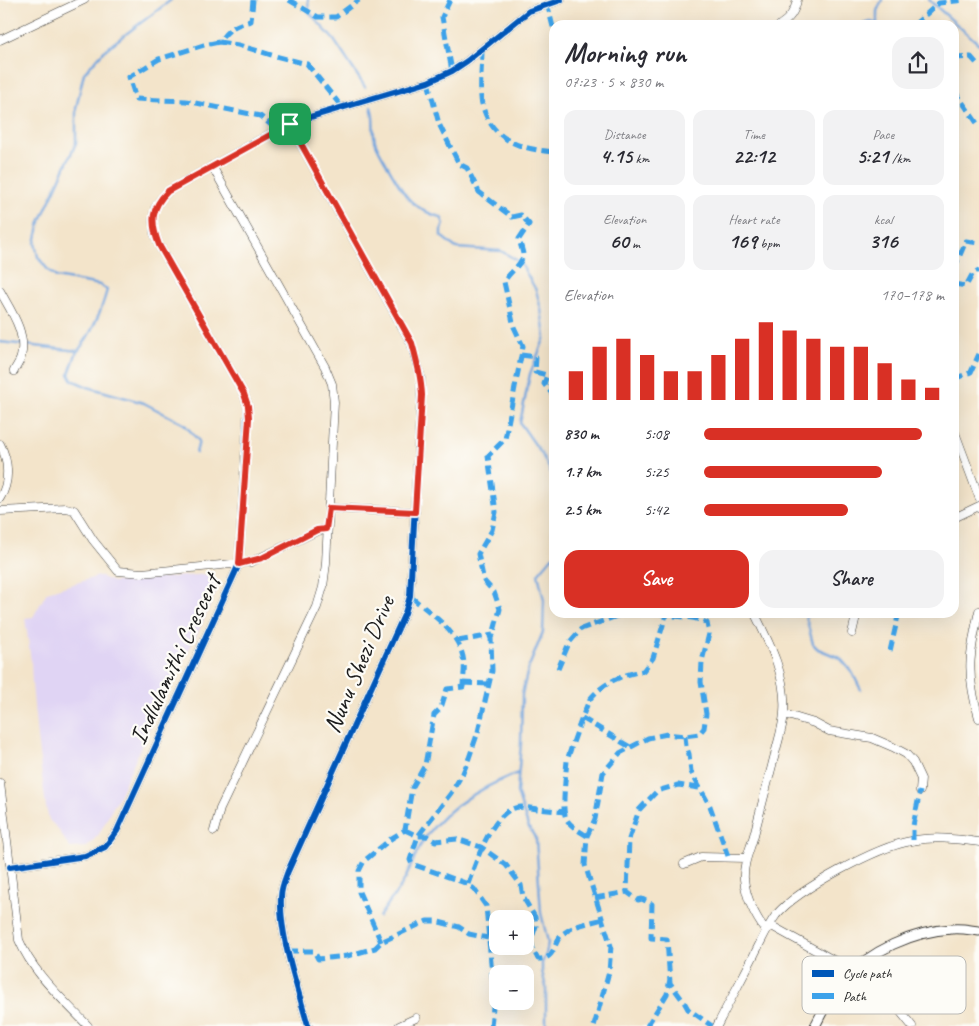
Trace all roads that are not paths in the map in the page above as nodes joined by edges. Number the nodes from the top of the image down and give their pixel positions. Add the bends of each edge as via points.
1 (84, 0) edge
2 (561, 0) edge
3 (797, 0) edge
4 (788, 20) edge
5 (0, 40) edge
6 (290, 124) junction
7 (212, 166) junction
8 (0, 291) edge
9 (14, 371) dead end
10 (959, 443) edge
11 (0, 444) edge
12 (979, 497) edge
13 (0, 498) edge
14 (979, 506) edge
15 (329, 508) junction
16 (0, 512) edge
17 (415, 512) junction
18 (959, 516) edge
19 (326, 529) junction
20 (239, 564) junction
21 (979, 612) edge
22 (757, 618) edge
23 (856, 618) edge
24 (852, 633) dead end
25 (784, 714) junction
26 (979, 718) edge
27 (0, 783) edge
28 (920, 791) dead end
29 (1, 810) edge
30 (214, 831) dead end
31 (979, 842) edge
32 (746, 858) junction
33 (684, 864) dead end
34 (10, 867) junction
35 (768, 928) junction
36 (979, 931) edge
37 (824, 956) edge
38 (875, 956) edge
39 (822, 1014) edge
40 (902, 1014) edge
41 (416, 1018) dead end
42 (88, 1026) edge
43 (308, 1026) edge
44 (399, 1026) edge
45 (717, 1026) edge
46 (815, 1026) edge
47 (912, 1026) edge

1 - 5 street
2 - 6 street, Indlulamithi Crescent via 529,11 468,62 428,82
3 - 4 street
6 - 7 street, Indlulamithi Crescent
6 - 17 street, Nunu Shezi Drive via 412,343 422,395
7 - 15 street via 326,367 332,384
7 - 20 street, Indlulamithi Crescent via 168,191 155,208 153,220 159,245 248,406
8 - 9 street via 22,340 21,358
10 - 12 street
11 - 13 street via 8,472
14 - 18 street
15 - 17 street
15 - 19 street
16 - 20 street via 74,510 118,571 142,573
17 - 43 street, Nunu Shezi Drive via 410,596 405,613 288,870 281,894 288,951
19 - 20 street via 317,530 262,558
19 - 30 street via 323,587 316,607 220,809
20 - 34 street, Indlulamithi Crescent via 117,831 104,847 85,856
21 - 26 street via 969,666
22 - 25 street via 779,670 784,691
23 - 24 street
25 - 28 street via 830,731 872,738 893,746 913,762 921,779
25 - 32 street
27 - 29 street
29 - 34 street
31 - 35 street via 940,838 896,844 802,893 783,908
32 - 33 street via 701,857
32 - 35 street via 745,887 754,913
34 - 42 street via 19,940 25,954 37,972
35 - 37 street
35 - 45 street
36 - 38 street via 930,931
39 - 46 street
40 - 47 street
41 - 44 street

